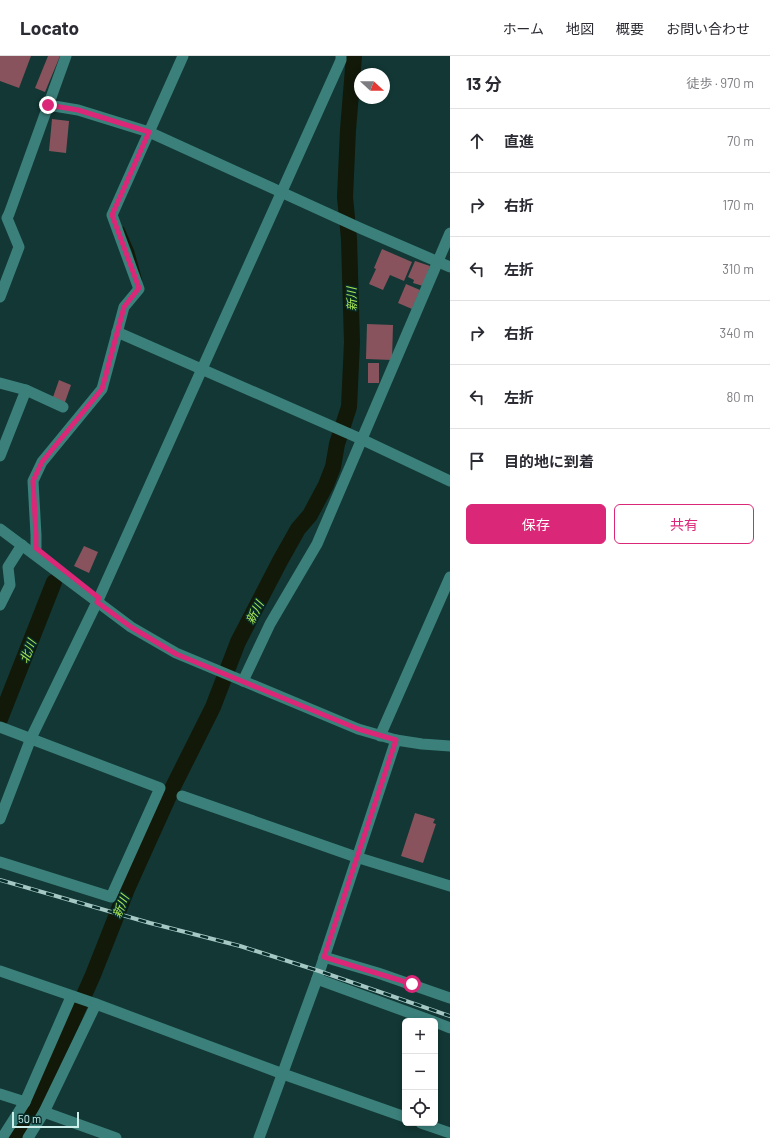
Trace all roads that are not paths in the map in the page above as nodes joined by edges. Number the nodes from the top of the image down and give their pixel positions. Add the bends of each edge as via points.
1 (66, 56) edge
2 (183, 56) edge
3 (341, 56) edge
4 (48, 105) junction
5 (149, 132) junction
6 (282, 192) junction
7 (4, 212) edge
8 (450, 232) edge
9 (437, 261) junction
10 (450, 267) edge
11 (0, 297) edge
12 (117, 332) junction
13 (203, 369) junction
14 (0, 383) edge
15 (26, 390) junction
16 (62, 407) dead end
17 (361, 439) junction
18 (0, 456) edge
19 (450, 481) edge
20 (0, 521) edge
21 (0, 529) edge
22 (22, 545) junction
23 (34, 551) junction
24 (450, 577) edge
25 (98, 600) junction
26 (0, 605) edge
27 (241, 677) junction
28 (0, 727) edge
29 (380, 736) junction
30 (31, 738) junction
31 (396, 740) junction
32 (449, 744) edge
33 (182, 796) dead end
34 (0, 819) edge
35 (356, 857) junction
36 (0, 862) edge
37 (450, 886) edge
38 (324, 957) junction
39 (0, 971) edge
40 (317, 979) junction
41 (71, 997) junction
42 (450, 998) edge
43 (96, 1004) junction
44 (424, 1018) edge
45 (438, 1023) edge
46 (450, 1028) edge
47 (283, 1074) junction
48 (0, 1094) edge
49 (25, 1102) junction
50 (44, 1112) junction
51 (402, 1116) edge
52 (430, 1126) edge
53 (450, 1133) edge
54 (2, 1138) edge
55 (28, 1138) edge
56 (116, 1138) edge
57 (259, 1138) edge

1 - 4 street
2 - 5 street
3 - 6 street
4 - 5 street via 78,110
4 - 7 street
5 - 6 street
5 - 12 street via 112,215 139,288 124,307
6 - 9 street
6 - 13 street
7 - 11 street via 19,247
8 - 9 street
9 - 10 street
9 - 17 street
12 - 13 street
12 - 23 street via 102,389 42,462 33,481 36,535
13 - 17 street
13 - 25 street
14 - 15 street
15 - 16 street
15 - 18 street
17 - 19 street
17 - 27 street via 317,544
20 - 23 street
21 - 22 street
22 - 23 street
22 - 26 street via 8,567 10,585
23 - 25 street
24 - 29 street
25 - 27 street via 131,627 176,654
25 - 30 street
27 - 29 street via 358,729
28 - 30 street
29 - 31 street
30 - 34 street
30 - 36 street via 160,788 111,897
31 - 32 street
31 - 35 street
33 - 35 street
35 - 37 street
35 - 38 street
38 - 40 street
38 - 42 street
39 - 41 street
40 - 44 street
40 - 47 street
41 - 43 street
41 - 49 street
43 - 47 street
43 - 50 street
45 - 46 street
47 - 51 street
47 - 57 street
48 - 49 street
49 - 54 street
50 - 55 street
50 - 56 street
52 - 53 street

